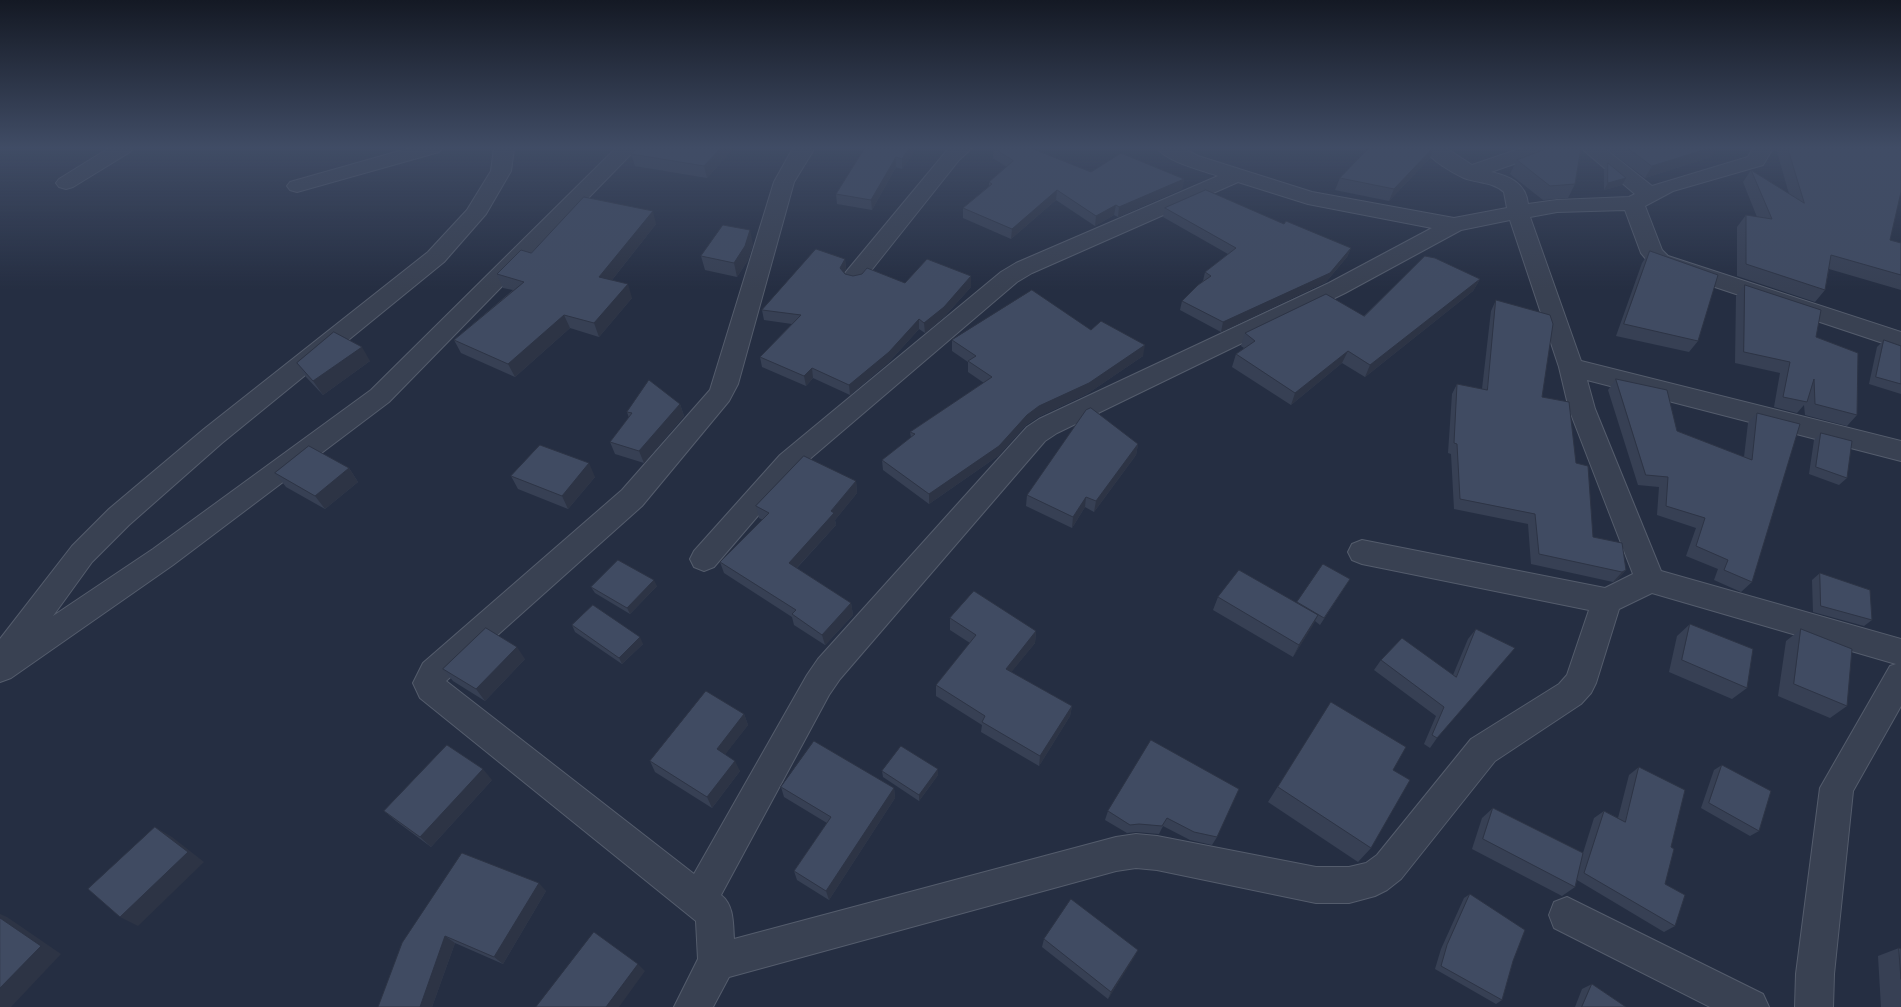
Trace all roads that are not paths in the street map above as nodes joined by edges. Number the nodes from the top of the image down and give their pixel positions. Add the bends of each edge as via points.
1 (486, 195) edge
2 (580, 195) edge
3 (780, 195) edge
4 (920, 195) edge
5 (1191, 195) edge
6 (1300, 195) edge
7 (1514, 195) edge
8 (1638, 195) edge
9 (1650, 195) edge
10 (1642, 199) junction
11 (1518, 212) junction
12 (1454, 225) junction
13 (854, 277) edge
14 (1901, 341) edge
15 (1571, 367) junction
16 (1901, 451) edge
17 (1362, 552) dead end
18 (704, 559) dead end
19 (1650, 580) junction
20 (1607, 601) junction
21 (1901, 652) edge
22 (0, 663) edge
23 (0, 668) edge
24 (1901, 676) edge
25 (699, 900) junction
26 (1567, 915) dead end
27 (717, 962) junction
28 (693, 1007) edge
29 (1750, 1007) edge
30 (1814, 1007) edge

1 - 22 street via 475,214 436,257 119,516 82,554
2 - 23 street via 380,396 163,557
3 - 25 street via 720,395 632,498 434,673 429,683
4 - 13 street
5 - 18 street via 1009,277 788,462
6 - 12 street
7 - 11 street via 1518,200
8 - 10 street
9 - 10 street
10 - 11 street
10 - 14 street via 1652,253 1660,261
11 - 12 street
11 - 15 street
12 - 25 street via 1337,288 1036,434 829,669
15 - 16 street
15 - 19 street via 1582,409
17 - 20 street
19 - 20 street
19 - 21 street
20 - 27 street via 1580,682 1570,694 1490,744 1390,867 1374,878 1349,885 1316,885 1136,851
24 - 30 street via 1838,788 1815,974
25 - 27 street via 714,912
26 - 29 street
27 - 28 street

